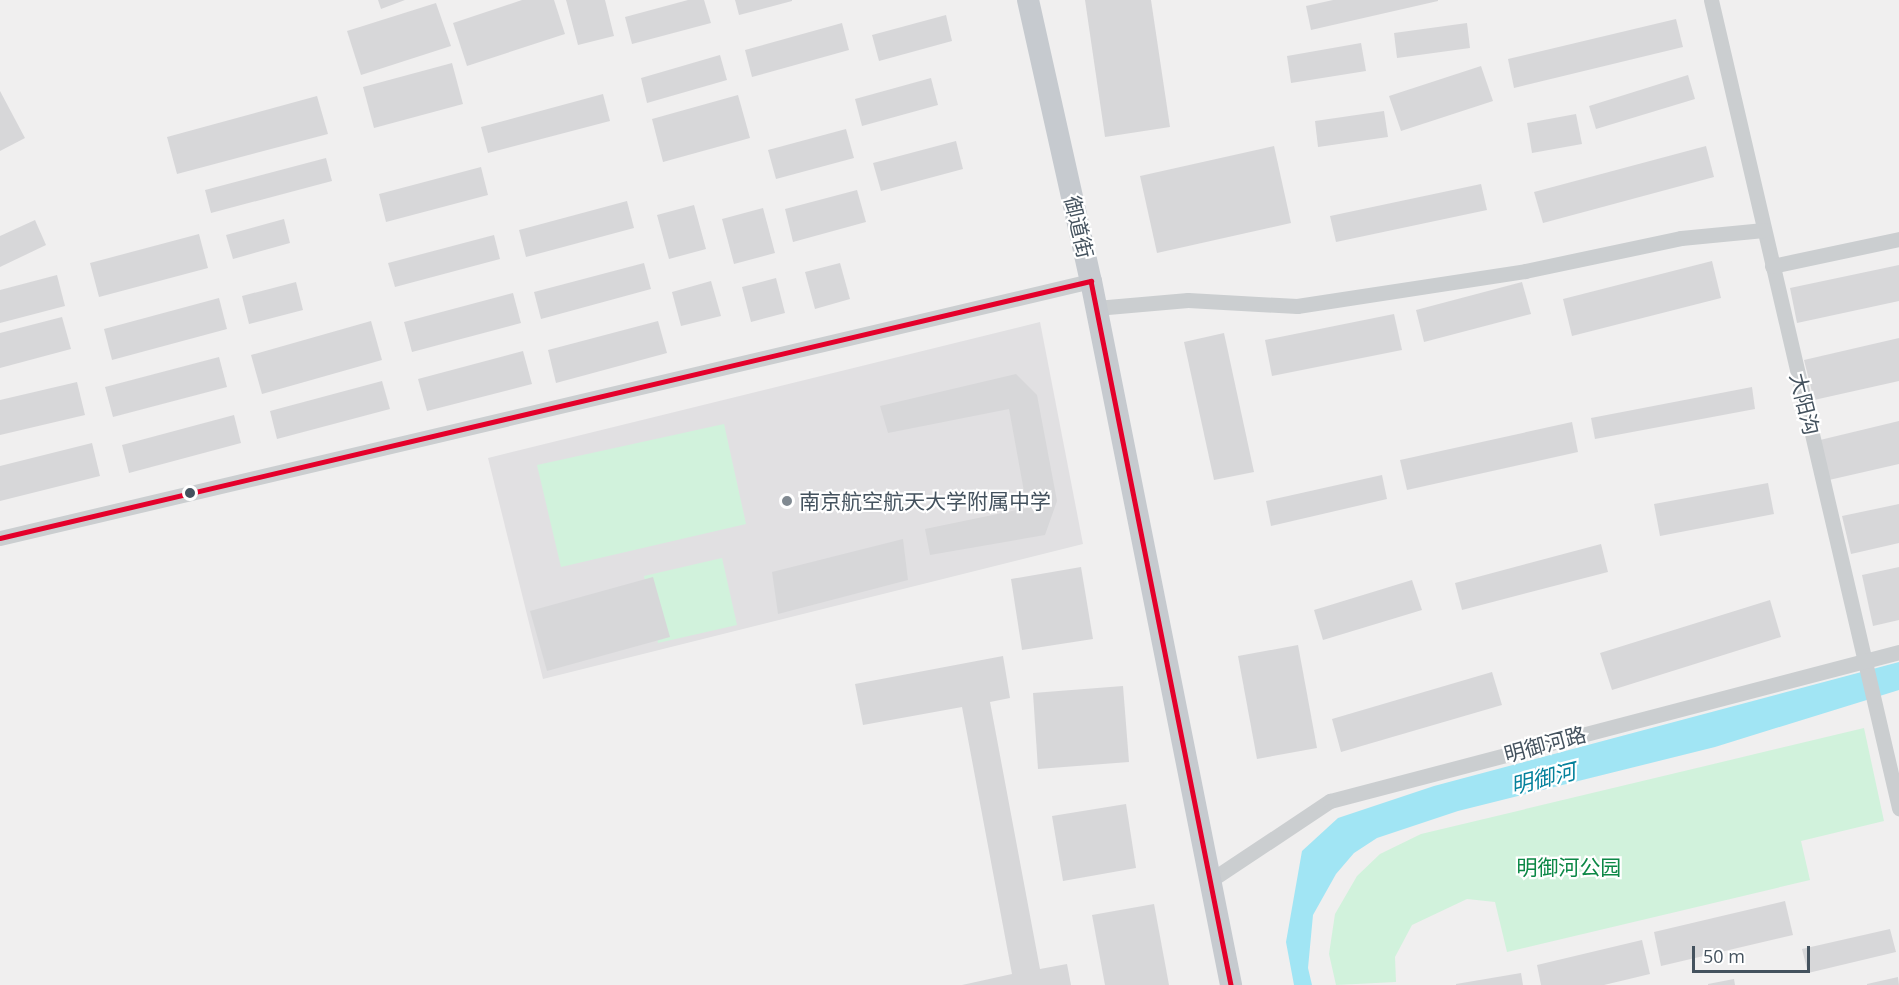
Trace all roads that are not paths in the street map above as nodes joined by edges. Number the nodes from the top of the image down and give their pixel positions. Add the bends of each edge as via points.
1 (1028, 0) edge
2 (1711, 0) edge
3 (1764, 230) junction
4 (1899, 239) edge
5 (1772, 266) junction
6 (1090, 281) junction
7 (1096, 308) junction
8 (0, 538) edge
9 (1899, 652) edge
10 (1868, 660) junction
11 (1899, 808) edge
12 (1210, 880) junction
13 (1231, 985) edge

1 - 6 main road, 御道街
2 - 3 street, 大阳沟
3 - 5 street, 大阳沟
3 - 7 street via 1681,238 1526,271 1297,306 1188,300
4 - 5 street
5 - 10 street, 大阳沟
6 - 7 main road, 御道街
6 - 8 street
7 - 12 main road, 御道街
9 - 10 street, 明御河路
10 - 11 street, 大阳沟
10 - 12 street, 明御河路 via 1330,801
12 - 13 main road, 御道街

